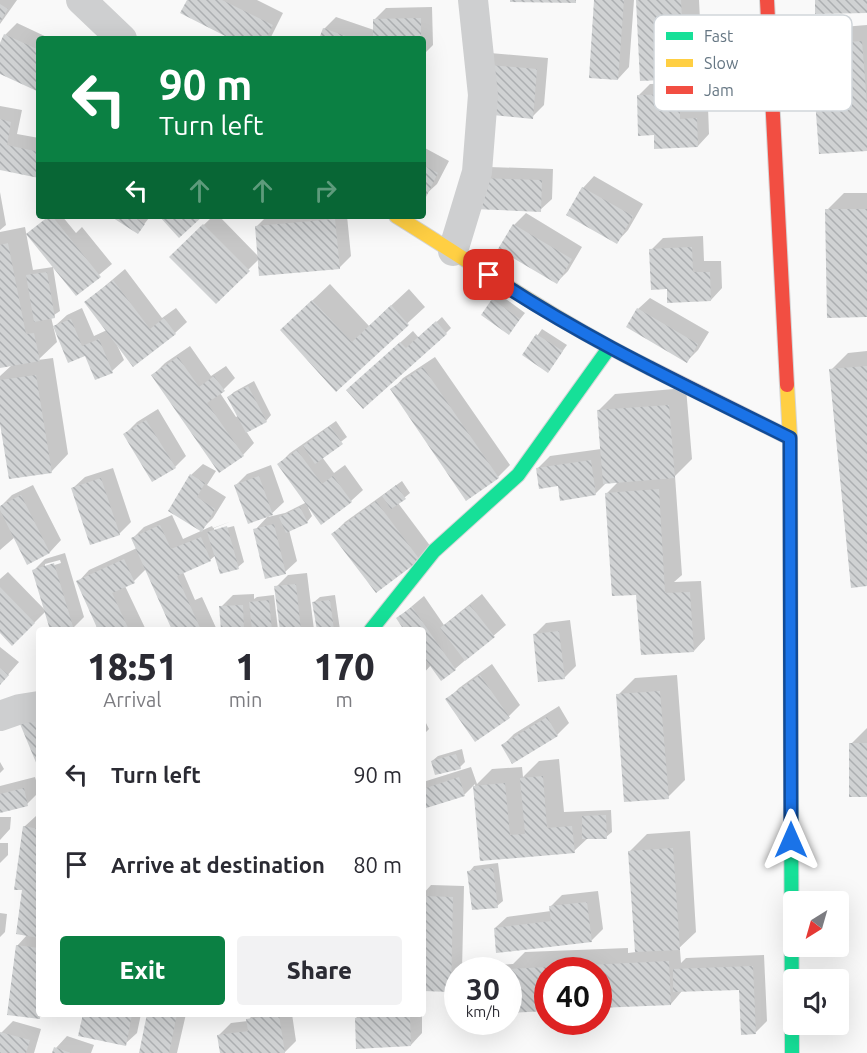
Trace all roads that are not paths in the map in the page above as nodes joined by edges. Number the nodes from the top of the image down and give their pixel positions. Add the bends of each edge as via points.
1 (81, 0) edge
2 (473, 0) edge
3 (767, 0) edge
4 (768, 15) edge
5 (119, 36) edge
6 (773, 111) edge
7 (401, 219) edge
8 (453, 251) junction
9 (609, 348) junction
10 (790, 438) junction
11 (373, 627) edge
12 (36, 706) edge
13 (0, 716) edge
14 (792, 1053) edge

1 - 5 street
2 - 8 street via 483,95 477,172
3 - 4 street
6 - 10 street
7 - 8 street
8 - 9 street
9 - 10 street
9 - 11 street via 518,475 434,551
10 - 14 street
12 - 13 street

